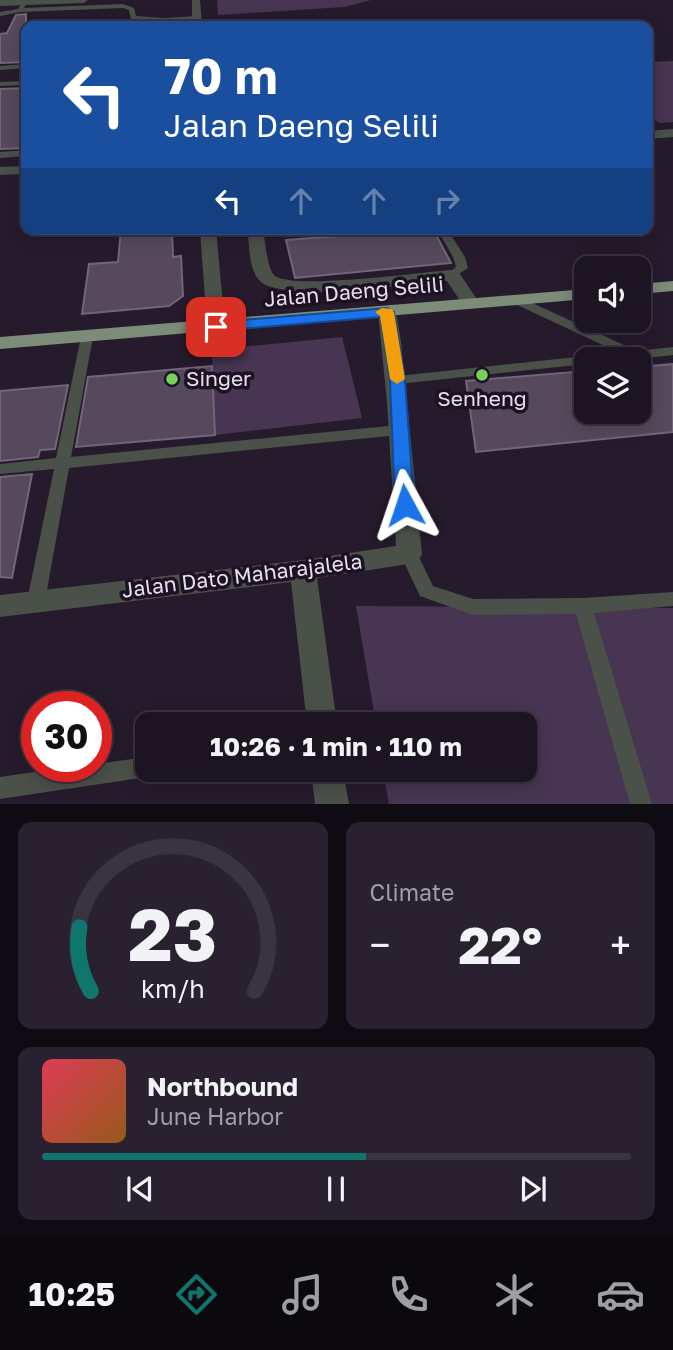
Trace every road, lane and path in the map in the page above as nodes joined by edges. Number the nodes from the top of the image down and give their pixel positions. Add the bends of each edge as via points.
1 (84, 0) edge
2 (196, 0) edge
3 (0, 3) edge
4 (22, 6) junction
5 (0, 14) edge
6 (152, 21) edge
7 (197, 21) edge
8 (21, 66) edge
9 (0, 68) edge
10 (21, 83) edge
11 (0, 84) edge
12 (673, 133) edge
13 (653, 135) edge
14 (21, 153) edge
15 (0, 155) edge
16 (21, 170) edge
17 (0, 171) edge
18 (208, 235) edge
19 (256, 235) edge
20 (446, 235) edge
21 (452, 275) junction
22 (673, 286) edge
23 (651, 288) edge
24 (574, 295) edge
25 (517, 300) junction
26 (471, 304) junction
27 (387, 312) junction
28 (216, 327) junction
29 (86, 337) junction
30 (0, 343) edge
31 (618, 347) edge
32 (673, 351) edge
33 (651, 353) edge
34 (574, 361) edge
35 (398, 380) junction
36 (398, 430) junction
37 (62, 463) junction
38 (0, 469) edge
39 (409, 554) junction
40 (303, 570) junction
41 (673, 599) edge
42 (36, 601) junction
43 (0, 606) edge
44 (583, 606) junction
45 (321, 712) edge
46 (135, 769) edge
47 (329, 782) edge
48 (0, 788) edge
49 (332, 804) edge
50 (641, 804) edge

1 - 4 street
2 - 7 street
3 - 4 street
4 - 5 lane
4 - 6 lane via 123,6 132,9 133,18
8 - 9 lane
10 - 11 lane
12 - 13 street
14 - 15 lane
16 - 17 street
18 - 28 street
19 - 21 street via 262,272 285,285
20 - 21 lane via 461,268
21 - 26 street
22 - 23 highway
24 - 25 highway, Jalan Daeng Selili
25 - 26 highway, Jalan Daeng Selili
25 - 31 lane
26 - 27 highway, Jalan Daeng Selili
27 - 28 highway, Jalan Daeng Selili
27 - 35 street
28 - 29 highway, Jalan Daeng Selili
29 - 30 highway, Jalan Daeng Selili
29 - 37 lane
32 - 33 lane
34 - 35 lane
35 - 36 street
36 - 37 lane
36 - 39 street
37 - 38 lane
37 - 42 lane
39 - 40 street, Jalan Dato Maharajalela
39 - 44 lane via 426,590 473,607
40 - 42 street, Jalan Dato Maharajalela
40 - 45 street
41 - 44 lane
42 - 43 street, Jalan Dato Maharajalela
44 - 50 lane
46 - 48 lane
47 - 49 street

